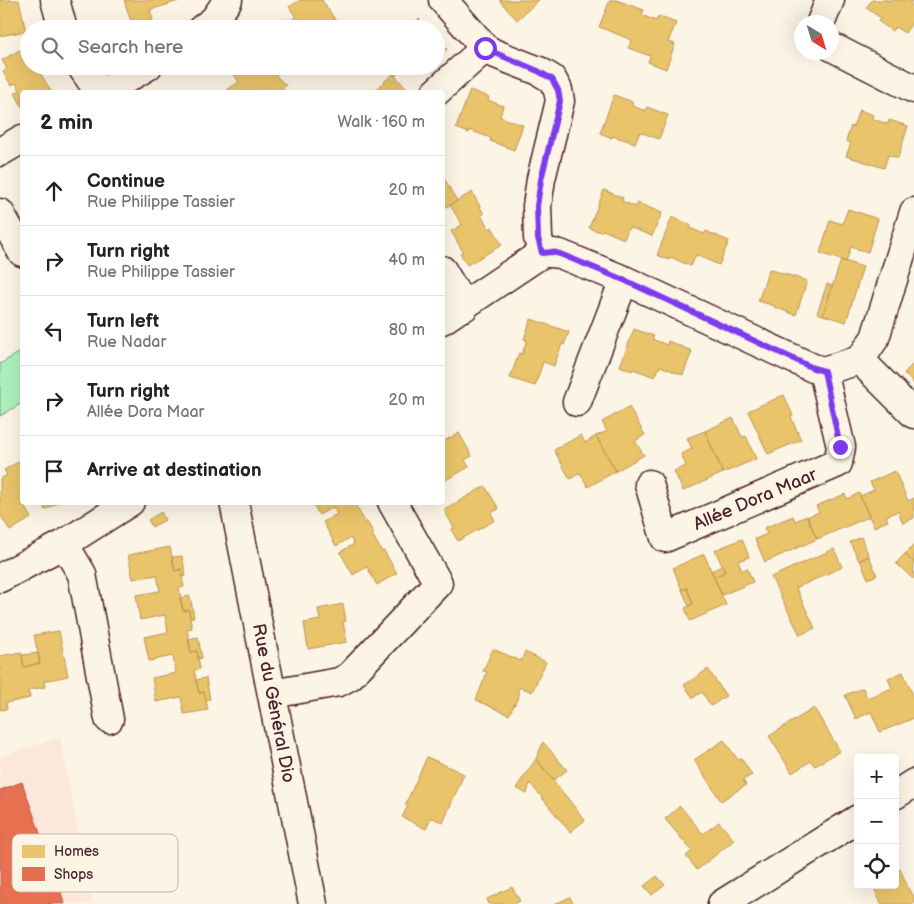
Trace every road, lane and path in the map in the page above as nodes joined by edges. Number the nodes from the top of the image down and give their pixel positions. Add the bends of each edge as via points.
1 (55, 0) edge
2 (228, 0) edge
3 (443, 0) edge
4 (830, 0) edge
5 (824, 15) edge
6 (61, 20) edge
7 (214, 20) edge
8 (485, 48) junction
9 (839, 51) edge
10 (87, 75) edge
11 (133, 75) edge
12 (914, 89) edge
13 (98, 90) edge
14 (107, 90) edge
15 (438, 90) edge
16 (20, 140) edge
17 (0, 152) edge
18 (914, 212) edge
19 (0, 213) edge
20 (20, 248) edge
21 (542, 253) junction
22 (624, 280) junction
23 (445, 282) edge
24 (453, 313) edge
25 (860, 360) junction
26 (824, 371) junction
27 (577, 402) dead end
28 (914, 414) edge
29 (649, 484) dead end
30 (125, 505) edge
31 (235, 505) edge
32 (394, 505) edge
33 (64, 544) junction
34 (0, 578) edge
35 (272, 694) junction
36 (109, 719) dead end
37 (914, 783) edge
38 (899, 792) edge
39 (854, 821) edge
40 (313, 904) edge
41 (722, 904) edge

1 - 6 street
2 - 7 street
3 - 8 street
4 - 5 street
8 - 15 street
8 - 21 street via 552,79 558,90 560,101 537,206
9 - 12 street
10 - 13 street
11 - 14 street
16 - 17 street
18 - 25 street via 875,338
19 - 20 street
21 - 22 street via 560,254
21 - 24 street
22 - 26 street
22 - 27 street
23 - 24 street
25 - 26 street
25 - 28 street
26 - 29 street, Allée Dora Maar via 840,447 838,463 665,538
30 - 33 street
31 - 35 street, Rue du Général Dio
32 - 35 street via 438,583 350,676 339,682
33 - 34 street
33 - 36 street via 82,574
35 - 40 street, Rue du Général Dio
37 - 38 street
39 - 41 street

